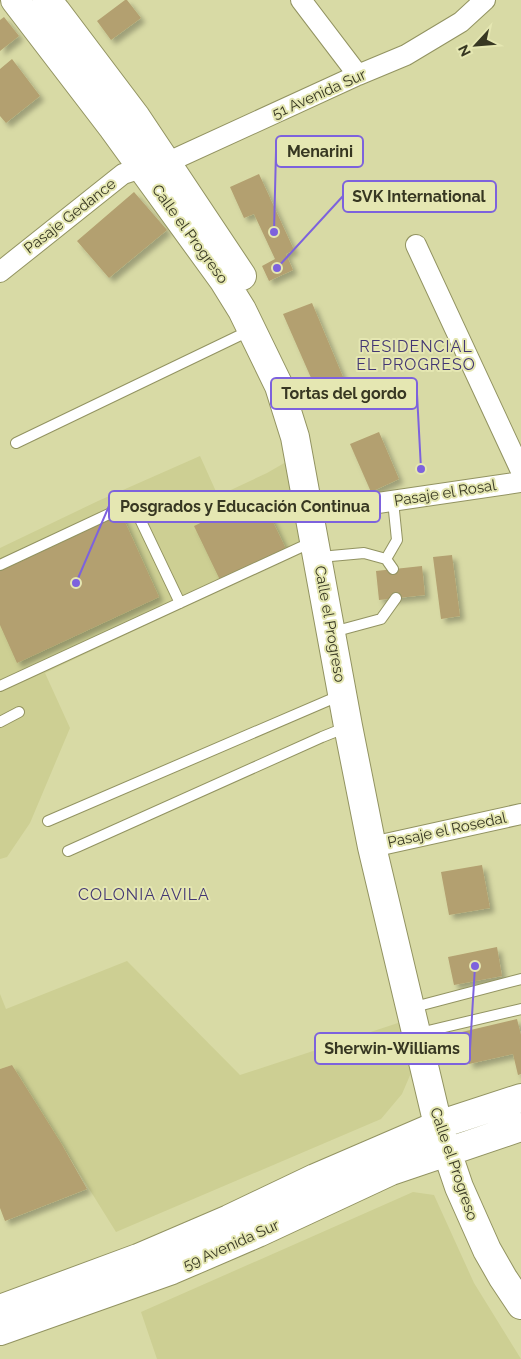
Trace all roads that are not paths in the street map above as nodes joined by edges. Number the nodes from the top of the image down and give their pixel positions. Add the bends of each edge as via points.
1 (15, 0) edge
2 (47, 0) edge
3 (301, 0) edge
4 (484, 0) edge
5 (358, 76) junction
6 (154, 166) junction
7 (416, 244) dead end
8 (0, 272) edge
9 (252, 330) junction
10 (16, 443) dead end
11 (521, 471) edge
12 (521, 482) edge
13 (393, 501) junction
14 (317, 512) junction
15 (321, 552) junction
16 (386, 559) junction
17 (0, 565) edge
18 (393, 569) dead end
19 (396, 598) dead end
20 (180, 602) junction
21 (337, 630) junction
22 (0, 685) edge
23 (342, 694) junction
24 (19, 712) dead end
25 (0, 722) edge
26 (348, 726) junction
27 (521, 814) edge
28 (48, 821) dead end
29 (379, 845) junction
30 (68, 852) dead end
31 (521, 979) edge
32 (422, 1005) junction
33 (521, 1009) edge
34 (428, 1031) junction
35 (521, 1098) edge
36 (444, 1123) junction
37 (521, 1127) edge
38 (452, 1151) junction
39 (521, 1287) edge
40 (521, 1305) edge
41 (0, 1309) edge
42 (0, 1331) edge

1 - 6 street, Calle el Progreso via 113,128
2 - 6 street, Calle el Progreso via 136,117
3 - 5 street
4 - 5 street, 51 Avenida Sur via 461,22 406,55
5 - 6 street, 51 Avenida Sur
6 - 8 street, Pasaje Gedance via 123,174
6 - 9 street, Calle el Progreso
6 - 14 street, Calle el Progreso via 238,269 284,352 298,388
7 - 11 street
9 - 10 lane
9 - 14 street, Calle el Progreso via 280,386
12 - 13 street, Pasaje el Rosal
13 - 14 street, Pasaje el Rosal
13 - 16 lane via 397,540
14 - 15 street, Calle el Progreso
15 - 16 lane via 364,553
15 - 20 lane
15 - 21 street, Calle el Progreso
16 - 18 lane
17 - 20 lane via 126,506 138,515
19 - 21 lane via 381,619
20 - 22 lane
21 - 23 street, Calle el Progreso
21 - 29 street, Calle el Progreso via 360,721
23 - 26 street, Calle el Progreso
23 - 28 lane
24 - 25 lane
26 - 29 street, Calle el Progreso
26 - 30 lane
27 - 29 street, Pasaje el Rosedal
29 - 32 street, Calle el Progreso
29 - 36 street, Calle el Progreso
31 - 32 lane
32 - 34 street, Calle el Progreso
33 - 34 lane
34 - 36 street, Calle el Progreso
35 - 36 street, 59 Avenida Sur
36 - 38 street, Calle el Progreso
36 - 41 street, 59 Avenida Sur via 315,1178 229,1220
37 - 38 street, 59 Avenida Sur
38 - 39 street, Calle el Progreso via 489,1232
38 - 40 street, Calle el Progreso via 459,1186 487,1250
38 - 42 street, 59 Avenida Sur via 390,1171 172,1270

